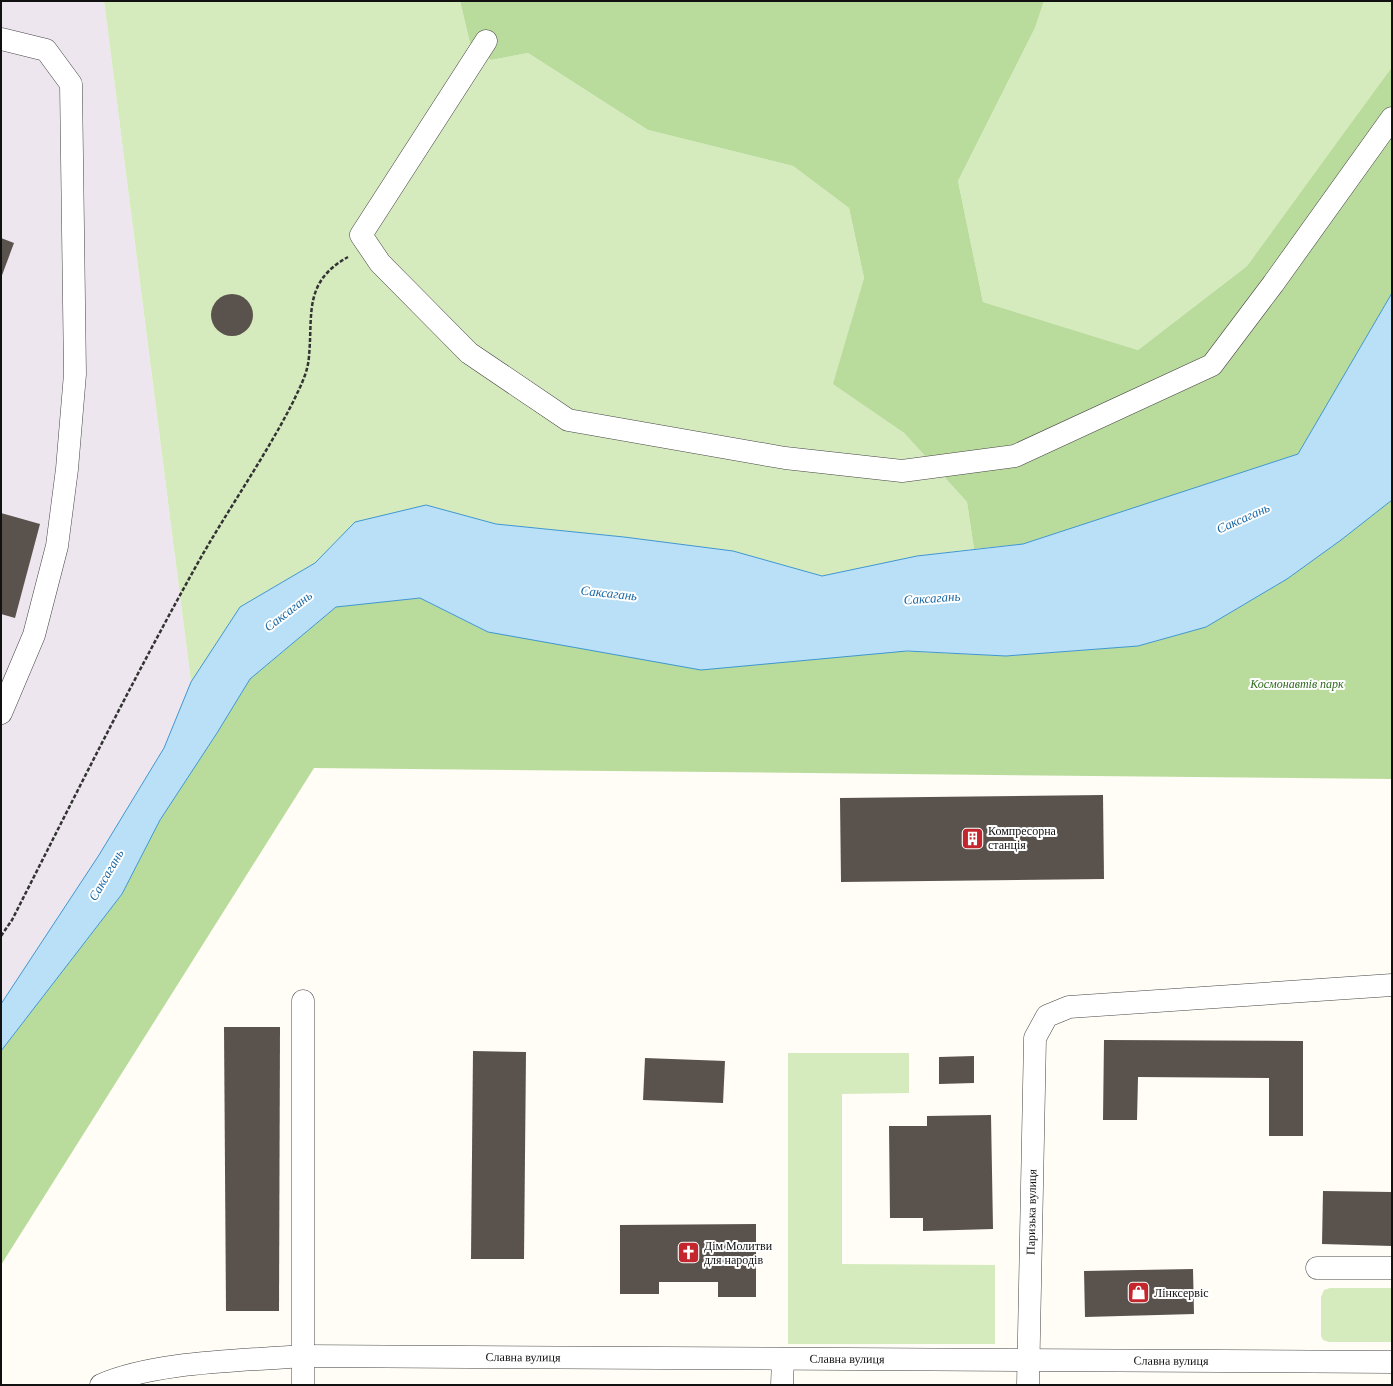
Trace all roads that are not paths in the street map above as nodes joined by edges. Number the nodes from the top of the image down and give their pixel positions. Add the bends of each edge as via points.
1 (1, 39) edge
2 (486, 40) dead end
3 (1392, 118) edge
4 (1, 713) edge
5 (1392, 985) edge
6 (303, 1001) dead end
7 (1318, 1268) dead end
8 (1392, 1268) edge
9 (302, 1356) junction
10 (783, 1359) junction
11 (1028, 1360) junction
12 (1392, 1362) edge
13 (101, 1385) edge
14 (303, 1385) edge
15 (782, 1385) edge
16 (1028, 1385) edge

1 - 4 street via 46,50 71,84 75,374 57,546 34,635
2 - 3 street via 360,235 380,264 469,353 568,420 785,458 902,471 1015,456 1212,365 1274,284
5 - 11 street, Паризька вулиця via 1069,1007 1047,1016 1035,1038
6 - 9 street
7 - 8 street
9 - 10 street, Славна вулиця
9 - 13 street, Славна вулиця via 170,1368 118,1378
9 - 14 street
10 - 11 street, Славна вулиця
10 - 15 street
11 - 12 street, Славна вулиця
11 - 16 street, Паризька вулиця

